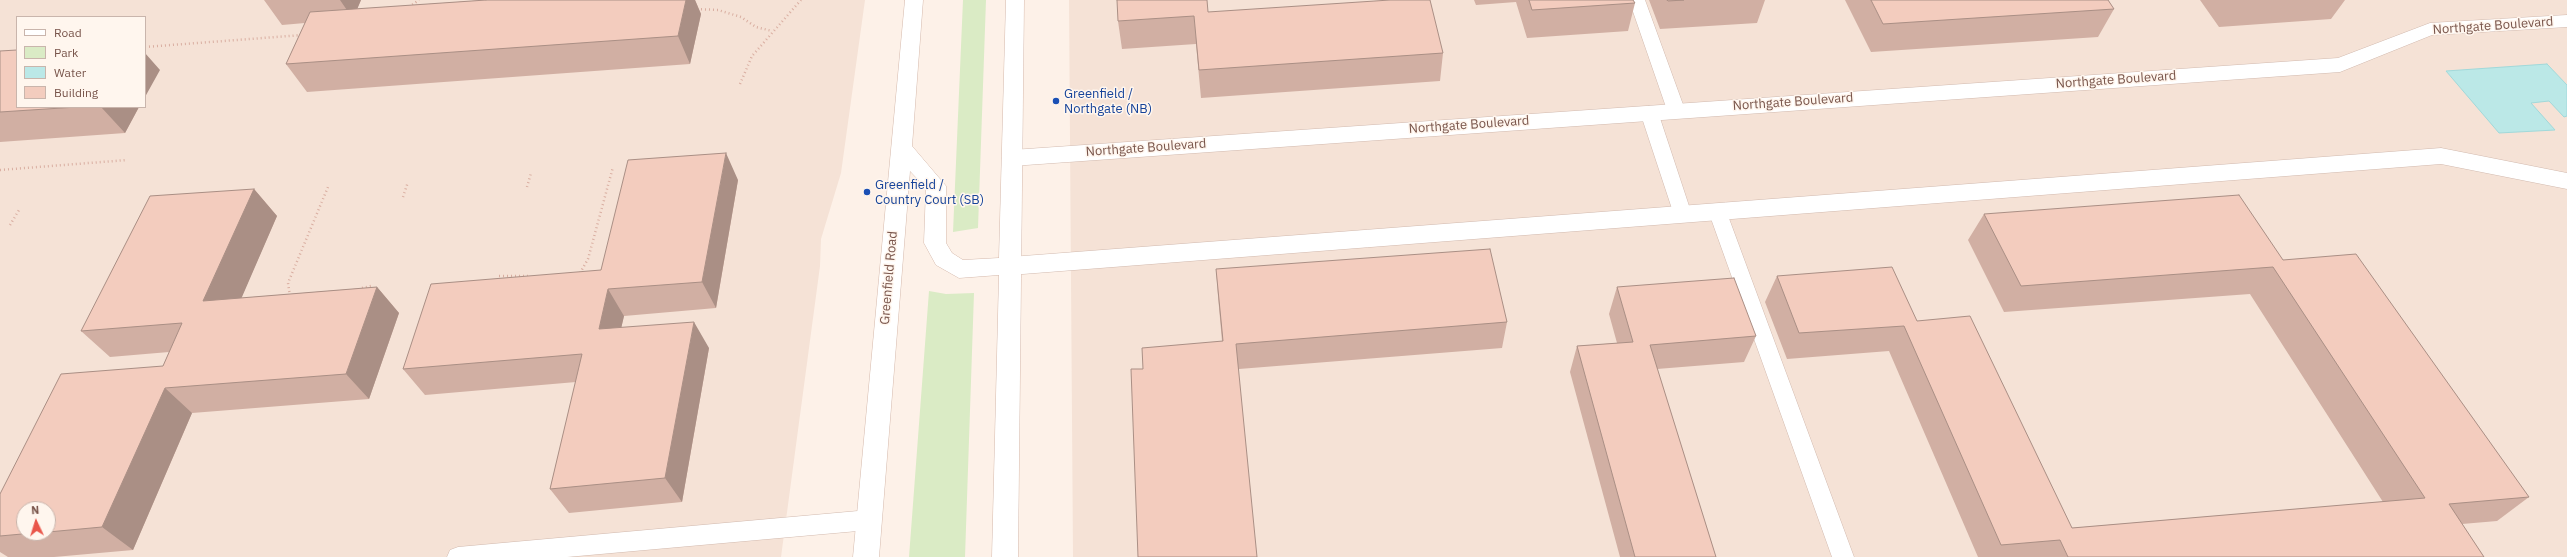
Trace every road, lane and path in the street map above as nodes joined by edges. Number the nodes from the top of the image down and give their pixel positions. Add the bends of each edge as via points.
1 (419, 0) edge
2 (801, 0) edge
3 (914, 0) edge
4 (1015, 0) edge
5 (1637, 0) edge
6 (408, 8) edge
7 (695, 9) dead end
8 (2567, 21) edge
9 (772, 31) junction
10 (308, 34) edge
11 (146, 47) edge
12 (740, 84) dead end
13 (1676, 110) junction
14 (1649, 112) junction
15 (900, 147) junction
16 (1012, 158) junction
17 (127, 160) dead end
18 (613, 167) dead end
19 (0, 170) edge
20 (531, 173) dead end
21 (2567, 181) edge
22 (408, 182) dead end
23 (328, 187) dead end
24 (527, 187) dead end
25 (403, 197) dead end
26 (18, 210) dead end
27 (1718, 213) junction
28 (1683, 215) junction
29 (10, 225) dead end
30 (1010, 266) junction
31 (576, 275) edge
32 (499, 276) dead end
33 (534, 277) edge
34 (371, 286) edge
35 (358, 289) edge
36 (296, 300) edge
37 (869, 520) junction
38 (458, 557) edge
39 (866, 557) edge
40 (1006, 557) edge
41 (1843, 557) edge

1 - 6 path
2 - 9 path
3 - 15 street, Greenfield Road
4 - 16 street
5 - 13 lane
7 - 9 path via 718,10 741,17 756,27
8 - 13 street, Northgate Boulevard via 2430,29 2340,65
9 - 12 path via 752,56
10 - 11 path
13 - 14 street, Northgate Boulevard
14 - 16 street, Northgate Boulevard
14 - 28 lane
15 - 30 street via 936,186 935,243 944,259 959,269
15 - 37 street, Greenfield Road
16 - 30 street
17 - 19 path
18 - 31 path via 588,259
20 - 24 path
21 - 27 street via 2441,156
22 - 25 path
23 - 36 path via 288,283 289,295
26 - 29 path
27 - 28 street
27 - 41 lane
28 - 30 street
30 - 40 street
32 - 33 path
34 - 35 path
37 - 38 lane
37 - 39 street, Greenfield Road

